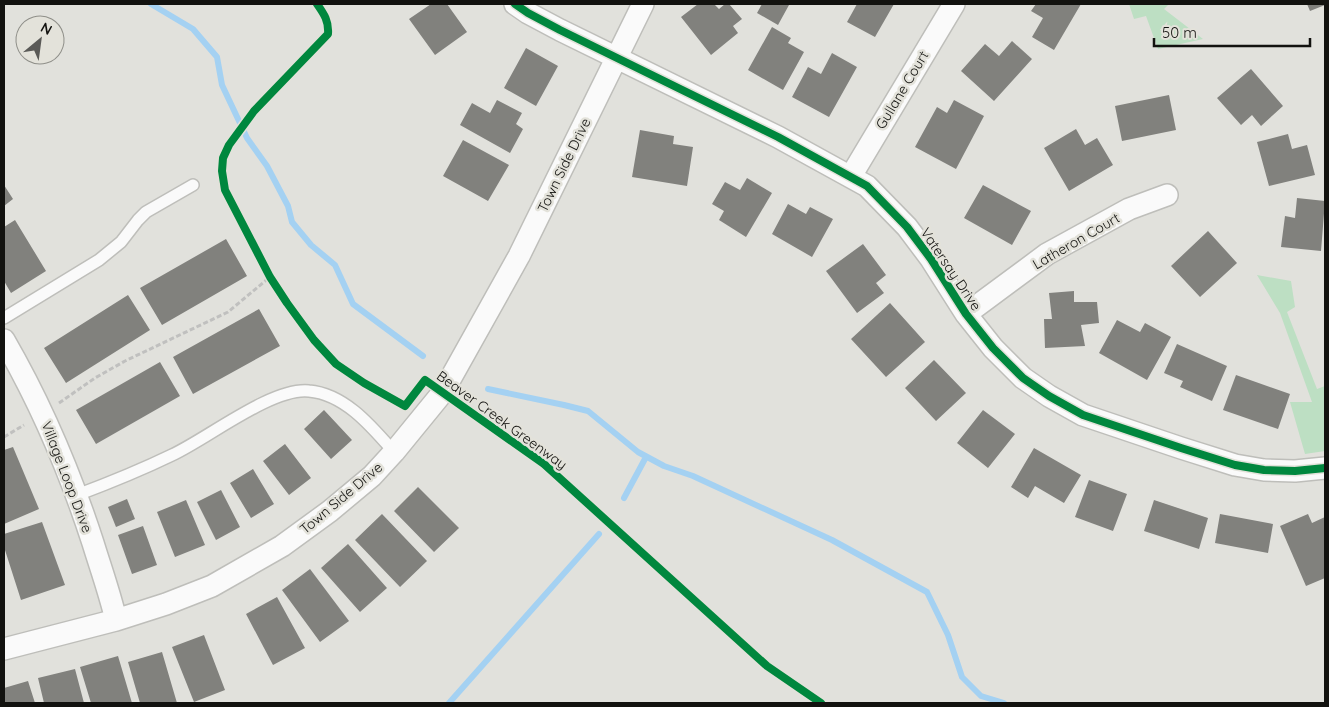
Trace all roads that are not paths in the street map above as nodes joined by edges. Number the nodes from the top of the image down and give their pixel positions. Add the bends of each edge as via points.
1 (515, 4) edge
2 (643, 4) edge
3 (954, 4) edge
4 (617, 58) junction
5 (851, 176) junction
6 (193, 185) dead end
7 (1167, 195) dead end
8 (966, 314) junction
9 (4, 318) edge
10 (4, 340) edge
11 (394, 452) junction
12 (1325, 468) edge
13 (77, 495) junction
14 (116, 620) junction
15 (5, 645) edge

1 - 4 street, Vatersay Drive
2 - 4 street, Town Side Drive
3 - 5 street, Gullane Court
4 - 5 street, Vatersay Drive
4 - 11 street, Town Side Drive via 519,256 443,392
5 - 8 street, Vatersay Drive via 867,186 907,227
6 - 9 lane via 146,212 121,242 99,260
7 - 8 street, Latheron Court via 1129,210 1047,254
8 - 12 street, Vatersay Drive via 1023,378 1083,415 1235,465 1264,470
10 - 13 street, Village Loop Drive via 42,413
11 - 13 lane via 346,405 323,394 293,392 266,402 174,454
11 - 14 street, Town Side Drive via 358,488 282,546 212,586
13 - 14 street, Village Loop Drive
14 - 15 street, Town Side Drive

